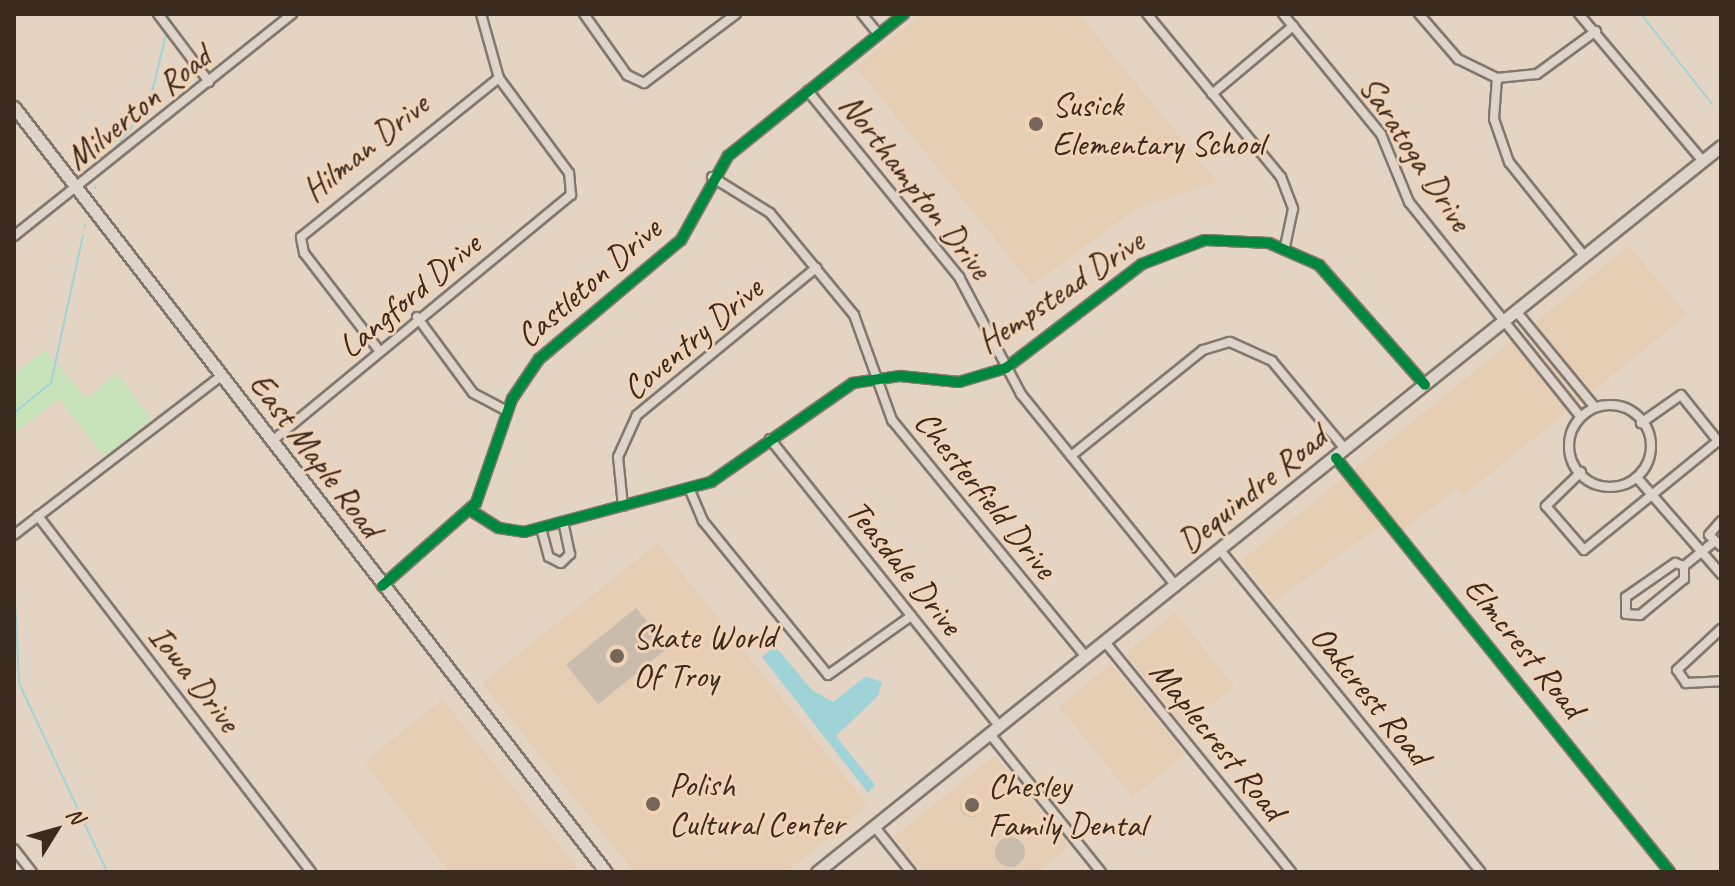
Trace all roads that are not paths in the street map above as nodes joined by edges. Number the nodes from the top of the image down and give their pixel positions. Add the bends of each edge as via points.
1 (158, 14) edge
2 (292, 14) edge
3 (481, 14) edge
4 (584, 14) edge
5 (736, 14) edge
6 (862, 14) edge
7 (904, 14) edge
8 (1147, 14) edge
9 (1283, 14) edge
10 (1419, 14) edge
11 (1579, 14) edge
12 (1293, 26) junction
13 (1596, 31) junction
14 (878, 34) junction
15 (499, 78) junction
16 (1497, 78) junction
17 (209, 82) junction
18 (808, 91) junction
19 (1212, 94) junction
20 (14, 107) edge
21 (1721, 146) edge
22 (1703, 161) junction
23 (712, 177) junction
24 (77, 191) junction
25 (14, 236) edge
26 (1285, 248) junction
27 (1584, 256) junction
28 (816, 268) junction
29 (1516, 311) junction
30 (417, 317) junction
31 (1504, 320) junction
32 (378, 349) junction
33 (1006, 368) junction
34 (221, 376) junction
35 (878, 377) junction
36 (1425, 385) junction
37 (1586, 410) junction
38 (507, 411) junction
39 (1641, 423) junction
40 (770, 439) junction
41 (271, 442) junction
42 (1341, 453) junction
43 (1071, 456) junction
44 (1581, 472) junction
45 (1639, 480) junction
46 (689, 488) junction
47 (1654, 497) junction
48 (623, 506) junction
49 (470, 510) junction
50 (38, 516) junction
51 (1721, 521) edge
52 (563, 522) junction
53 (541, 528) junction
54 (14, 535) edge
55 (1717, 544) edge
56 (1220, 550) junction
57 (1698, 554) junction
58 (1684, 566) junction
59 (1721, 574) edge
60 (382, 586) junction
61 (1176, 586) junction
62 (911, 616) junction
63 (1721, 629) edge
64 (1105, 642) junction
65 (1086, 657) junction
66 (1721, 681) edge
67 (994, 730) junction
68 (874, 826) junction
69 (14, 849) edge
70 (32, 872) edge
71 (311, 872) edge
72 (606, 872) edge
73 (817, 872) edge
74 (911, 872) edge
75 (1101, 872) edge
76 (1291, 872) edge
77 (1481, 872) edge
78 (1670, 872) edge

1 - 17 street
2 - 17 street, Milverton Road
3 - 15 street
4 - 5 street via 640,83 656,79
6 - 14 street
7 - 14 street, Castleton Drive
8 - 19 street
9 - 12 street, Saratoga Drive
10 - 16 street via 1458,59
11 - 13 street
12 - 19 street
12 - 31 street, Saratoga Drive via 1381,134 1409,202
13 - 16 street via 1544,71
13 - 22 street
14 - 18 street, Castleton Drive
15 - 30 street, Langford Drive via 574,184 565,200
15 - 32 street, Hilman Drive via 301,237 304,253
16 - 27 street via 1494,119 1509,162
17 - 24 street, Milverton Road
18 - 23 street, Castleton Drive
18 - 33 street, Northampton Drive via 959,277
19 - 26 street via 1285,184 1293,218
20 - 24 main road, East Maple Road
21 - 22 main road, Dequindre Road
22 - 27 main road, Dequindre Road
23 - 28 street, Chesterfield Drive via 770,213
23 - 38 street, Castleton Drive via 681,240 547,350
24 - 25 street, Milverton Road
24 - 34 main road, East Maple Road
26 - 33 street, Hempstead Drive via 1217,238 1168,251
26 - 36 street, Hempstead Drive via 1346,289
27 - 29 main road, Dequindre Road
28 - 35 street, Chesterfield Drive via 863,328
28 - 48 street, Coventry Drive via 637,415 618,457
29 - 31 main road, Dequindre Road
29 - 37 street
30 - 32 street, Langford Drive
30 - 38 street via 473,393
31 - 36 main road, Dequindre Road
31 - 37 street, Saratoga Drive
32 - 41 street, Langford Drive
33 - 35 street, Hempstead Drive via 959,382
33 - 43 street, Northampton Drive
34 - 41 main road, East Maple Road
34 - 50 street
35 - 40 street, Hempstead Drive via 833,392
35 - 65 street, Chesterfield Drive via 892,420
36 - 42 main road, Dequindre Road
37 - 39 street via 1618,405
37 - 44 street via 1567,439
38 - 49 street, Castleton Drive via 491,475
39 - 45 street via 1652,452
39 - 47 street via 1681,395 1718,436
40 - 46 street, Hempstead Drive via 724,476
40 - 62 street, Teasdale Drive
41 - 60 main road, East Maple Road
42 - 43 street, Elmcrest Road via 1268,356 1230,342 1203,350
42 - 56 main road, Dequindre Road
42 - 78 street, Elmcrest Road
43 - 61 street, Northampton Drive
44 - 45 street via 1611,487
44 - 47 street via 1546,506 1579,549
45 - 47 street
46 - 48 street, Hempstead Drive
46 - 62 street via 703,521 828,675
47 - 57 street
48 - 52 street, Hempstead Drive
49 - 53 street, Hempstead Drive via 499,528
49 - 60 street, Castleton Drive
50 - 54 street
50 - 71 street, Iowa Drive
51 - 55 street via 1710,531
52 - 53 street, Hempstead Drive
52 - 53 street via 570,554 561,563 549,557
55 - 57 street
56 - 61 main road, Dequindre Road
56 - 77 street, Oakcrest Road
57 - 58 street
57 - 59 street
58 - 58 street via 1667,565 1626,597 1626,614 1637,617 1680,582
60 - 72 main road, East Maple Road
61 - 64 main road, Dequindre Road
62 - 67 street, Teasdale Drive
63 - 66 street via 1677,670 1686,683
64 - 65 main road, Dequindre Road
64 - 76 street, Maplecrest Road
65 - 67 main road, Dequindre Road
67 - 68 main road, Dequindre Road
67 - 75 street, Teasdale Drive
68 - 73 main road, Dequindre Road
68 - 74 street
69 - 70 street

